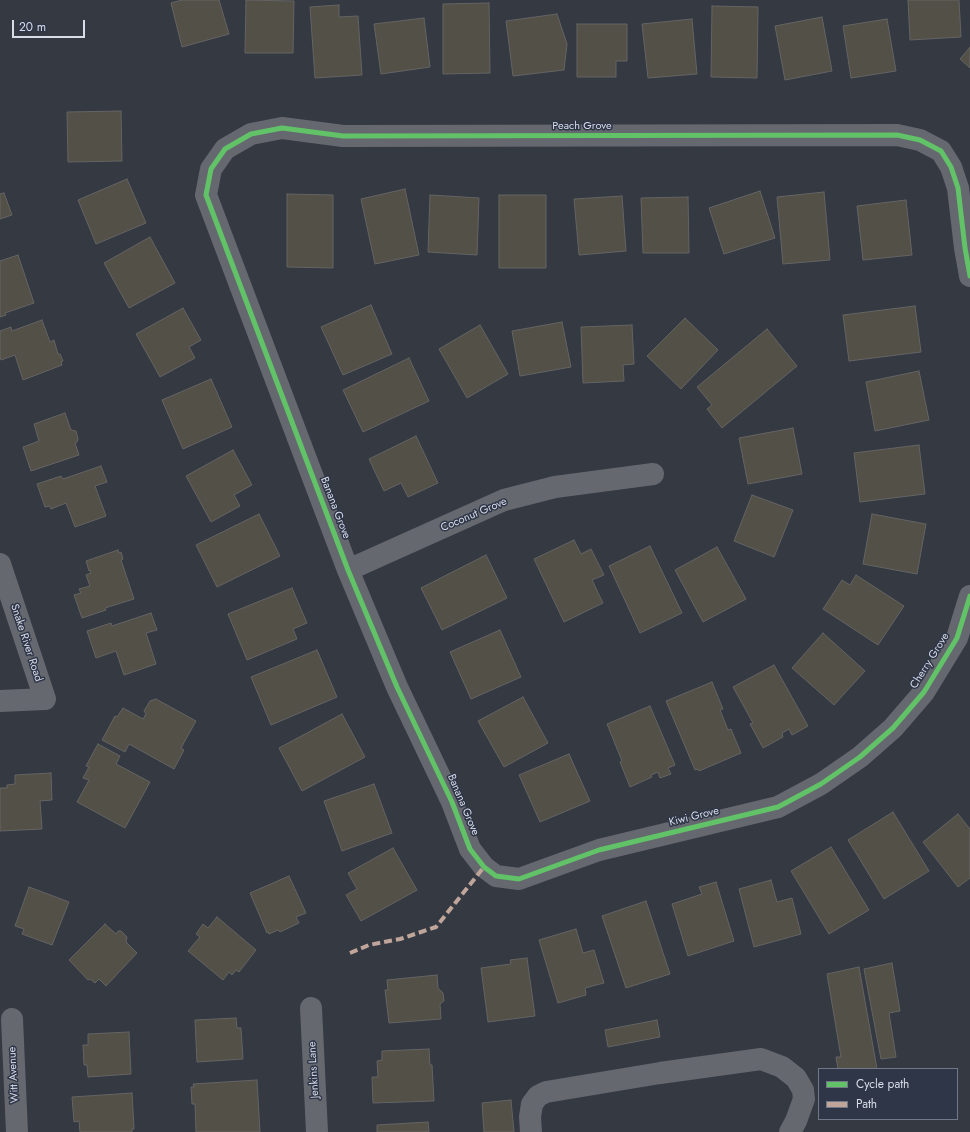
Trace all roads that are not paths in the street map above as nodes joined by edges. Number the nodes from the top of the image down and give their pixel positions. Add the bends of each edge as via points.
1 (225, 149) joint
2 (970, 276) edge
3 (653, 474) dead end
4 (0, 564) edge
5 (348, 570) junction
6 (970, 596) edge
7 (0, 701) edge
8 (893, 728) joint
9 (484, 867) joint
10 (311, 1008) dead end
11 (12, 1019) dead end
12 (17, 1132) edge
13 (317, 1132) edge
14 (531, 1132) edge
15 (790, 1132) edge

1 - 2 street, Peach Grove via 251,134 282,128 343,136 897,135 920,140 941,151 951,167 958,188
1 - 5 street, Banana Grove via 211,169 206,195
3 - 5 street, Coconut Grove via 556,487 504,500
4 - 7 street, Snake River Road via 45,699
5 - 9 street, Banana Grove via 398,687 452,802 470,848
6 - 8 street, Cherry Grove via 957,638 924,692
8 - 9 street, Kiwi Grove via 860,758 821,784 778,807 599,850 518,879 496,876
10 - 13 street, Jenkins Lane
11 - 12 street, Witt Avenue
14 - 15 street via 532,1104 538,1096 546,1092 761,1059 782,1067 796,1078 803,1090 804,1099

